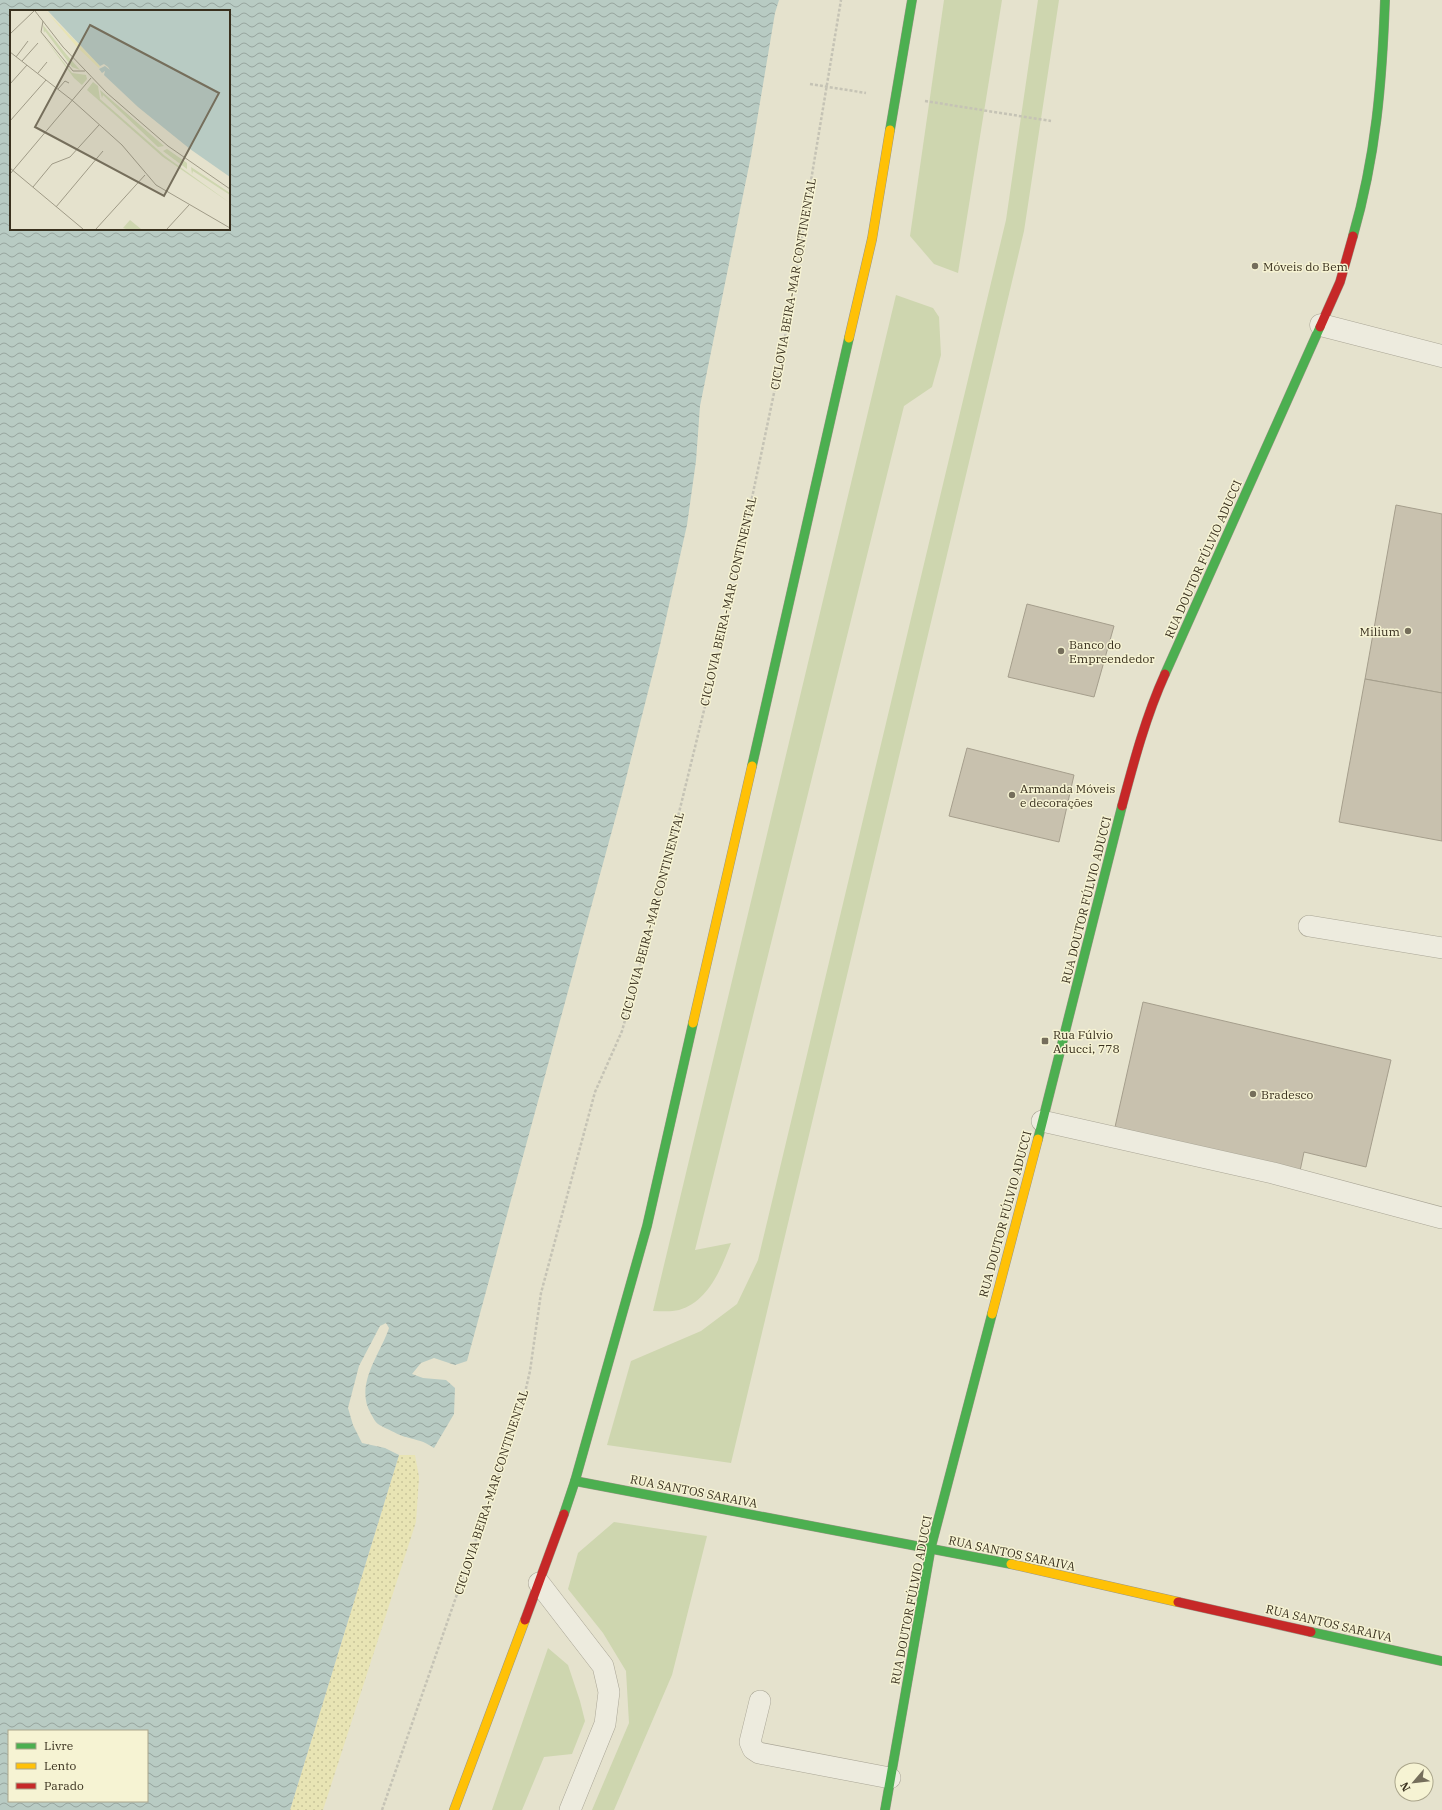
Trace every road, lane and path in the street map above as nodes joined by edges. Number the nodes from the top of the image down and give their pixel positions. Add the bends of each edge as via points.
1 (841, 0) edge
2 (912, 0) edge
3 (1385, 0) edge
4 (810, 84) dead end
5 (826, 86) junction
6 (896, 97) junction
7 (1051, 120) dead end
8 (1321, 325) junction
9 (1442, 356) edge
10 (1309, 926) dead end
11 (1442, 948) edge
12 (1042, 1121) junction
13 (1442, 1218) edge
14 (575, 1481) junction
15 (931, 1547) junction
16 (539, 1583) junction
17 (1442, 1661) edge
18 (760, 1701) dead end
19 (890, 1778) junction
20 (382, 1810) edge
21 (454, 1810) edge
22 (570, 1810) edge
23 (885, 1810) edge

1 - 5 path, CICLOVIA BEIRA-MAR CONTINENTAL
2 - 6 main road
3 - 8 main road, RUA DOUTOR FÚLVIO ADUCCI via 1383,69 1374,147 1351,248 1340,282
4 - 5 path
5 - 6 path
5 - 20 path, CICLOVIA BEIRA-MAR CONTINENTAL via 780,363 728,612 654,915 622,1031 595,1092 541,1293 530,1371 521,1410
6 - 7 path
6 - 14 main road via 872,239 647,1226
8 - 9 street
8 - 12 main road, RUA DOUTOR FÚLVIO ADUCCI via 1150,711 1136,752
10 - 11 lane
12 - 13 lane via 1273,1173
12 - 15 main road, RUA DOUTOR FÚLVIO ADUCCI
14 - 15 main road, RUA SANTOS SARAIVA
14 - 16 main road
15 - 17 main road, RUA SANTOS SARAIVA
15 - 19 main road, RUA DOUTOR FÚLVIO ADUCCI
16 - 21 main road
16 - 22 lane via 603,1666 609,1692 605,1724
18 - 19 lane via 750,1742 759,1753
19 - 23 main road, RUA DOUTOR FÚLVIO ADUCCI

